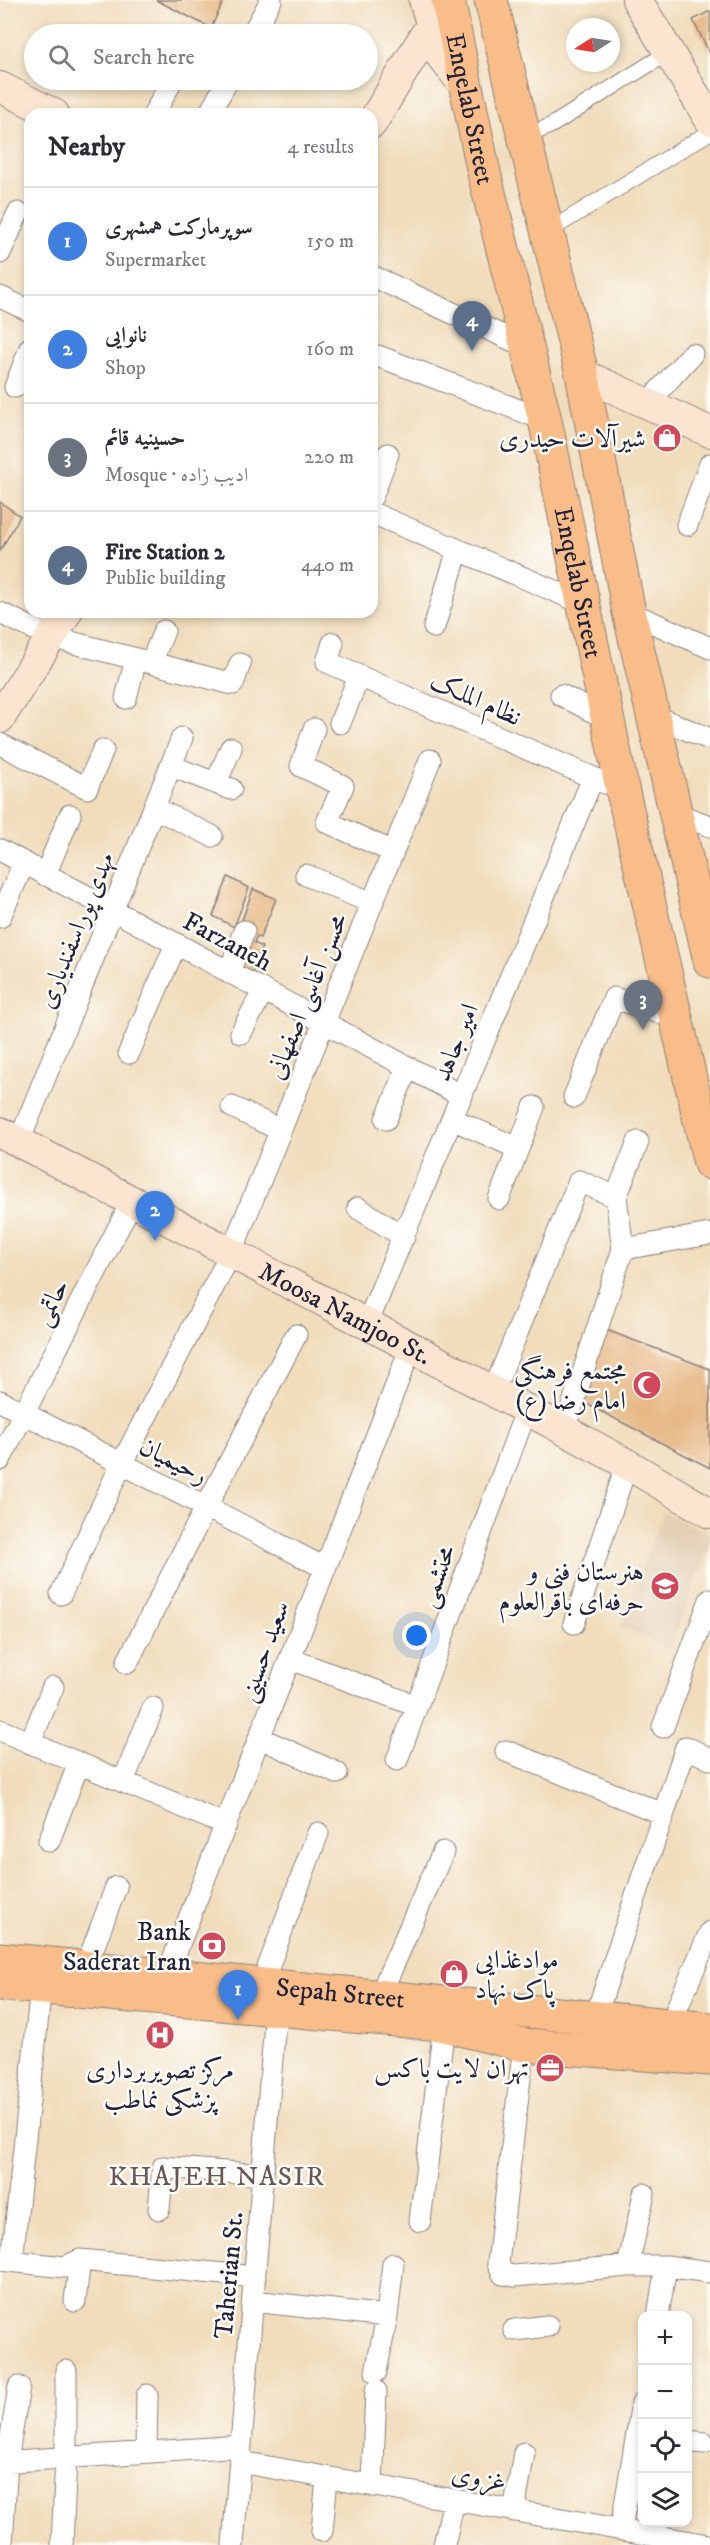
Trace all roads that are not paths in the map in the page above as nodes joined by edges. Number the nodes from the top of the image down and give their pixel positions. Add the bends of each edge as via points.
1 (271, 0) edge
2 (491, 0) edge
3 (637, 0) edge
4 (434, 8) edge
5 (258, 24) edge
6 (669, 52) junction
7 (0, 87) edge
8 (167, 90) edge
9 (222, 90) edge
10 (42, 108) edge
11 (157, 108) edge
12 (212, 108) edge
13 (378, 112) edge
14 (710, 120) edge
15 (710, 132) edge
16 (523, 138) junction
17 (18, 213) dead end
18 (547, 232) junction
19 (0, 253) edge
20 (378, 279) edge
21 (0, 297) edge
22 (24, 308) edge
23 (529, 348) junction
24 (692, 354) dead end
25 (378, 356) dead end
26 (24, 364) edge
27 (582, 374) junction
28 (15, 387) dead end
29 (647, 404) junction
30 (545, 420) junction
31 (710, 432) edge
32 (388, 454) dead end
33 (710, 465) edge
34 (378, 481) edge
35 (378, 516) edge
36 (687, 525) dead end
37 (458, 550) junction
38 (585, 604) junction
39 (629, 612) junction
40 (0, 613) edge
41 (63, 618) edge
42 (434, 627) dead end
43 (164, 631) dead end
44 (51, 637) junction
45 (333, 643) dead end
46 (710, 648) edge
47 (144, 661) junction
48 (240, 664) dead end
49 (359, 676) junction
50 (561, 694) dead end
51 (126, 698) dead end
52 (654, 717) junction
53 (0, 718) edge
54 (609, 720) junction
55 (340, 723) dead end
56 (315, 729) dead end
57 (182, 738) dead end
58 (710, 739) edge
59 (0, 744) edge
60 (231, 748) dead end
61 (103, 750) dead end
62 (430, 760) dead end
63 (171, 766) junction
64 (607, 784) junction
65 (154, 808) junction
66 (677, 814) junction
67 (70, 815) dead end
68 (710, 826) edge
69 (212, 836) dead end
70 (0, 850) edge
71 (393, 852) junction
72 (24, 863) junction
73 (45, 874) junction
74 (306, 875) dead end
75 (372, 903) junction
76 (112, 910) junction
77 (0, 917) edge
78 (244, 931) dead end
79 (176, 944) junction
80 (710, 962) edge
81 (229, 973) junction
82 (263, 991) junction
83 (676, 1018) junction
84 (324, 1023) junction
85 (241, 1033) dead end
86 (129, 1053) dead end
87 (408, 1067) junction
88 (462, 1096) junction
89 (574, 1096) dead end
90 (232, 1107) dead end
91 (534, 1107) dead end
92 (386, 1119) dead end
93 (452, 1119) junction
94 (280, 1130) junction
95 (7, 1140) edge
96 (638, 1142) dead end
97 (517, 1148) junction
98 (710, 1163) edge
99 (616, 1197) junction
100 (499, 1199) dead end
101 (132, 1201) junction
102 (358, 1208) dead end
103 (710, 1234) edge
104 (404, 1237) junction
105 (623, 1249) junction
106 (231, 1253) junction
107 (367, 1324) junction
108 (296, 1335) dead end
109 (411, 1347) junction
110 (493, 1392) junction
111 (0, 1401) edge
112 (526, 1411) junction
113 (24, 1413) junction
114 (564, 1431) junction
115 (0, 1460) edge
116 (122, 1463) junction
117 (627, 1464) junction
118 (703, 1505) edge
119 (206, 1507) junction
120 (323, 1567) junction
121 (61, 1594) dead end
122 (710, 1599) edge
123 (574, 1623) dead end
124 (290, 1659) junction
125 (127, 1664) dead end
126 (53, 1687) dead end
127 (417, 1706) junction
128 (153, 1708) dead end
129 (663, 1727) dead end
130 (0, 1730) edge
131 (260, 1738) junction
132 (30, 1743) junction
133 (506, 1751) dead end
134 (710, 1759) edge
135 (397, 1760) dead end
136 (79, 1763) junction
137 (337, 1773) dead end
138 (123, 1782) junction
139 (663, 1814) junction
140 (226, 1825) junction
141 (318, 1833) dead end
142 (49, 1841) dead end
143 (443, 1852) dead end
144 (116, 1887) dead end
145 (710, 1932) edge
146 (0, 1959) edge
147 (86, 1967) junction
148 (167, 1975) junction
149 (0, 1984) edge
150 (41, 1988) junction
151 (380, 1995) junction
152 (269, 1996) junction
153 (600, 2002) junction
154 (677, 2008) junction
155 (710, 2011) edge
156 (445, 2014) junction
157 (710, 2029) edge
158 (645, 2031) junction
159 (710, 2044) edge
160 (524, 2045) junction
161 (710, 2059) edge
162 (263, 2175) junction
163 (644, 2194) dead end
164 (159, 2209) dead end
165 (420, 2221) dead end
166 (80, 2260) junction
167 (6, 2261) edge
168 (393, 2264) dead end
169 (628, 2266) junction
170 (666, 2266) junction
171 (710, 2272) edge
172 (255, 2277) junction
173 (75, 2301) dead end
174 (253, 2301) junction
175 (659, 2311) edge
176 (387, 2316) junction
177 (548, 2326) dead end
178 (514, 2330) dead end
179 (66, 2371) dead end
180 (19, 2387) dead end
181 (147, 2395) dead end
182 (638, 2444) edge
183 (146, 2452) junction
184 (524, 2452) dead end
185 (240, 2454) junction
186 (66, 2458) junction
187 (3, 2462) edge
188 (327, 2478) junction
189 (372, 2486) junction
190 (454, 2500) junction
191 (514, 2511) junction
192 (621, 2529) junction
193 (322, 2531) dead end
194 (685, 2543) edge
195 (2, 2545) edge
196 (62, 2545) edge
197 (233, 2545) edge
198 (444, 2545) edge
199 (708, 2545) edge

1 - 5 street
2 - 16 main road, Enqelab Street
3 - 6 main road
4 - 13 main road
4 - 23 main road, Enqelab Street via 466,87
6 - 14 main road
6 - 16 street via 552,125
7 - 10 main road
8 - 11 street
9 - 12 street
15 - 18 street
16 - 18 main road, Enqelab Street
17 - 19 street
18 - 27 main road, Enqelab Street
20 - 23 street
21 - 22 street
23 - 30 main road, Enqelab Street
24 - 29 street
25 - 30 street
26 - 28 street
27 - 29 main road
27 - 39 main road, Enqelab Street
29 - 31 main road
30 - 38 main road, Enqelab Street
32 - 34 street
33 - 36 street
35 - 37 street
37 - 38 street
37 - 42 street
38 - 54 main road, Enqelab Street
39 - 46 street
39 - 52 main road, Enqelab Street
40 - 44 street
41 - 44 main road
43 - 47 street
44 - 47 street
44 - 53 main road
45 - 49 street, نظام الملک via 327,662
47 - 48 street via 233,684
47 - 51 street
49 - 55 street
49 - 64 street, نظام الملک
50 - 54 street
52 - 58 street
52 - 66 main road, Enqelab Street
54 - 64 main road, Enqelab Street
56 - 71 street via 301,766 343,786 327,822
57 - 63 street, مهدی پوراسفندیاری
59 - 61 street via 87,788
60 - 63 street via 223,786
62 - 71 street, محسن آغاسی اصفهانی
63 - 65 street, مهدی پوراسفندیاری
64 - 83 main road, Enqelab Street
64 - 88 street, امیر جاهد
65 - 69 street
65 - 76 street, مهدی پوراسفندیاری
66 - 68 street
66 - 80 main road, Enqelab Street
67 - 73 street
70 - 72 street, Farzaneh
71 - 75 street, محسن آغاسی اصفهانی
72 - 73 street, Farzaneh
72 - 77 street
73 - 76 street, Farzaneh
74 - 75 street
75 - 84 street, محسن آغاسی اصفهانی
76 - 79 street, Farzaneh
76 - 95 street, مهدی پوراسفندیاری
78 - 81 street
79 - 81 street, Farzaneh
79 - 86 street
81 - 82 street, Farzaneh
82 - 84 street, Farzaneh
82 - 85 street
83 - 89 street via 614,998
83 - 98 main road, Enqelab Street
84 - 87 street, Farzaneh
84 - 94 street, محسن آغاسی اصفهانی
87 - 88 street, Farzaneh
87 - 92 street
88 - 93 street, امیر جاهد
90 - 94 street
91 - 97 street
93 - 97 street
93 - 104 street, امیر جاهد
94 - 106 street, محسن آغاسی اصفهانی
95 - 101 main road, Moosa Namjoo St.
96 - 99 street
97 - 100 street
99 - 105 street
99 - 110 street via 579,1181
101 - 106 main road, Moosa Namjoo St.
101 - 113 street, حاتمی
102 - 104 street
103 - 105 street
104 - 107 street, امیر جاهد
105 - 114 street
106 - 107 main road, Moosa Namjoo St.
106 - 116 street, محسن آغاسی اصفهانی
107 - 109 main road, Moosa Namjoo St.
108 - 119 street
109 - 110 main road, Moosa Namjoo St.
109 - 120 street, سعید حسینی
110 - 112 main road, Moosa Namjoo St.
111 - 113 street, رحیمیان
112 - 114 main road, Moosa Namjoo St.
112 - 127 street, محتشمی
113 - 115 street, حاتمی
113 - 116 street, رحیمیان
114 - 117 main road, Moosa Namjoo St.
116 - 119 street, رحیمیان
116 - 121 street, محسن آغاسی اصفهانی
117 - 118 main road, Moosa Namjoo St.
117 - 123 street
119 - 120 street, رحیمیان
119 - 125 street
120 - 124 street, سعید حسینی
122 - 129 street
124 - 127 street
124 - 131 street, سعید حسینی
126 - 132 street
127 - 135 street, محتشمی
128 - 138 street
130 - 132 street
131 - 137 street
131 - 140 street, سعید حسینی
132 - 136 street
133 - 139 street
134 - 139 street via 686,1747
136 - 138 street
136 - 142 street
138 - 140 street
139 - 153 street
140 - 148 street, سعید حسینی
141 - 152 street, Taherian St.
143 - 151 street
144 - 147 street
145 - 154 street
146 - 147 main road, Sepah Street
147 - 148 main road, Sepah Street
148 - 152 main road, Sepah Street
149 - 150 main road, Sepah Street
150 - 152 main road, Sepah Street
150 - 167 street
151 - 152 main road, Sepah Street
151 - 156 main road, Sepah Street
152 - 156 main road, Sepah Street
152 - 162 street, Taherian St.
153 - 154 main road
153 - 156 main road via 511,1996
154 - 155 main road
156 - 158 main road, Sepah Street
156 - 160 main road
156 - 165 street
157 - 158 main road
158 - 159 main road
160 - 161 main road
160 - 169 street via 500,2271 507,2276
162 - 164 street via 163,2166
162 - 172 street, Taherian St.
163 - 169 street
166 - 167 street via 65,2267
166 - 172 street
166 - 173 street
168 - 176 street
169 - 170 street
170 - 171 street
170 - 175 street
172 - 174 street, Taherian St.
174 - 176 street
174 - 185 street, Taherian St.
176 - 189 street via 376,2381
177 - 178 street
179 - 186 street
180 - 187 street
181 - 183 street
182 - 192 street
183 - 185 street, غزوی
183 - 186 street, غزوی
184 - 191 street
185 - 188 street, غزوی
185 - 197 street, Taherian St.
186 - 187 street, غزوی
186 - 196 street
187 - 195 street
188 - 189 street, غزوی
188 - 193 street
189 - 190 street, غزوی
190 - 191 street, غزوی
190 - 198 street
191 - 192 street, غزوی
192 - 194 street, غزوی
194 - 199 street, غزوی

